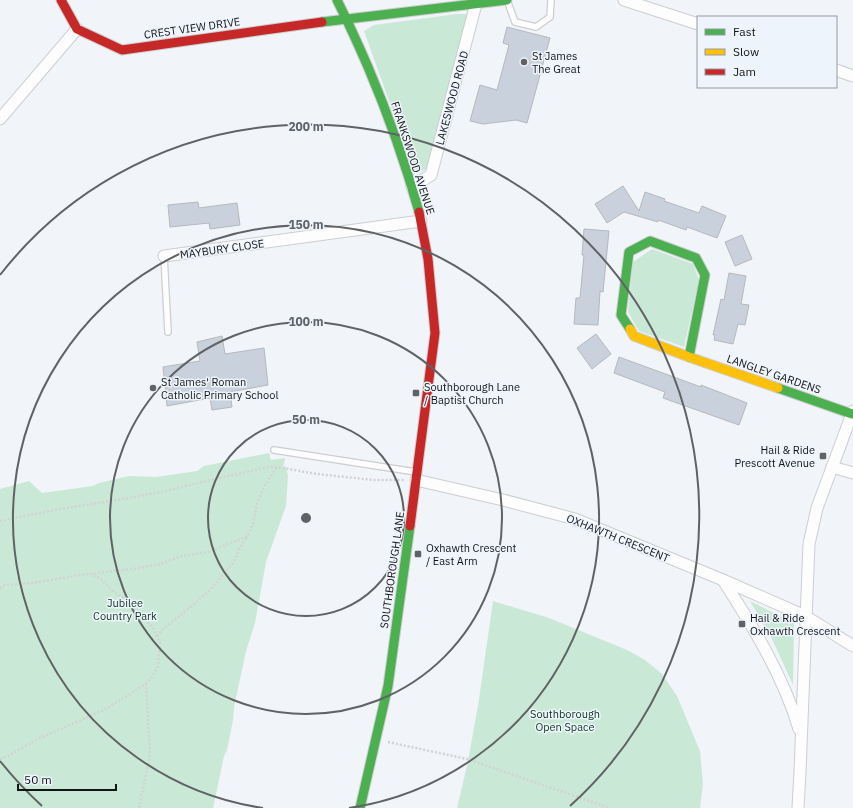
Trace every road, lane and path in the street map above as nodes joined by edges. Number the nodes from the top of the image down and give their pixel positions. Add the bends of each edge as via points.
1 (61, 0) edge
2 (337, 0) edge
3 (507, 0) edge
4 (551, 0) edge
5 (624, 0) edge
6 (477, 2) edge
7 (347, 19) junction
8 (697, 24) edge
9 (77, 29) junction
10 (837, 70) edge
11 (853, 76) edge
12 (0, 119) edge
13 (412, 187) junction
14 (421, 221) junction
15 (164, 256) joint
16 (168, 332) dead end
17 (435, 333) joint
18 (689, 357) junction
19 (852, 412) edge
20 (274, 450) dead end
21 (276, 467) junction
22 (832, 467) junction
23 (853, 473) edge
24 (417, 476) junction
25 (0, 521) edge
26 (248, 536) junction
27 (89, 574) junction
28 (723, 580) junction
29 (0, 588) edge
30 (805, 616) junction
31 (158, 636) junction
32 (853, 646) edge
33 (146, 683) junction
34 (375, 739) junction
35 (802, 739) junction
36 (0, 759) edge
37 (139, 808) edge
38 (360, 808) edge
39 (610, 808) edge
40 (798, 808) edge

1 - 9 street
2 - 7 street, FRANKSWOOD AVENUE
3 - 4 lane via 515,22 536,27 550,17
3 - 6 street, CREST VIEW DRIVE
5 - 8 street
6 - 7 street, CREST VIEW DRIVE
6 - 13 street, LAKESWOOD ROAD via 431,175
7 - 9 street, CREST VIEW DRIVE via 122,50
7 - 13 street, FRANKSWOOD AVENUE via 382,101
9 - 12 street
10 - 11 street
13 - 14 street, FRANKSWOOD AVENUE
14 - 15 street, MAYBURY CLOSE
14 - 17 street, FRANKSWOOD AVENUE via 428,260
15 - 16 lane
17 - 24 street, SOUTHBOROUGH LANE
18 - 18 street, LANGLEY GARDENS via 634,336 621,315 629,252 650,241 696,258 705,275
18 - 19 street, LANGLEY GARDENS
19 - 22 street
20 - 24 lane
21 - 24 path via 374,480
21 - 25 path via 166,491 60,508
21 - 26 path via 257,504
22 - 23 street
22 - 30 street via 817,508 809,544
24 - 28 street, OXHAWTH CRESCENT via 575,519
24 - 34 street, SOUTHBOROUGH LANE via 388,686
26 - 27 path via 208,552 182,556 160,564
26 - 31 path via 234,562 210,590
27 - 29 path via 32,584 5,585
27 - 31 path via 100,578 122,597 145,618
28 - 30 street, OXHAWTH CRESCENT
28 - 35 street via 774,666 794,712
30 - 32 street, OXHAWTH CRESCENT
30 - 35 street
31 - 33 path via 158,666
33 - 36 path via 106,709
33 - 37 path via 150,755
34 - 38 street, SOUTHBOROUGH LANE
34 - 39 path via 467,760
35 - 40 street

